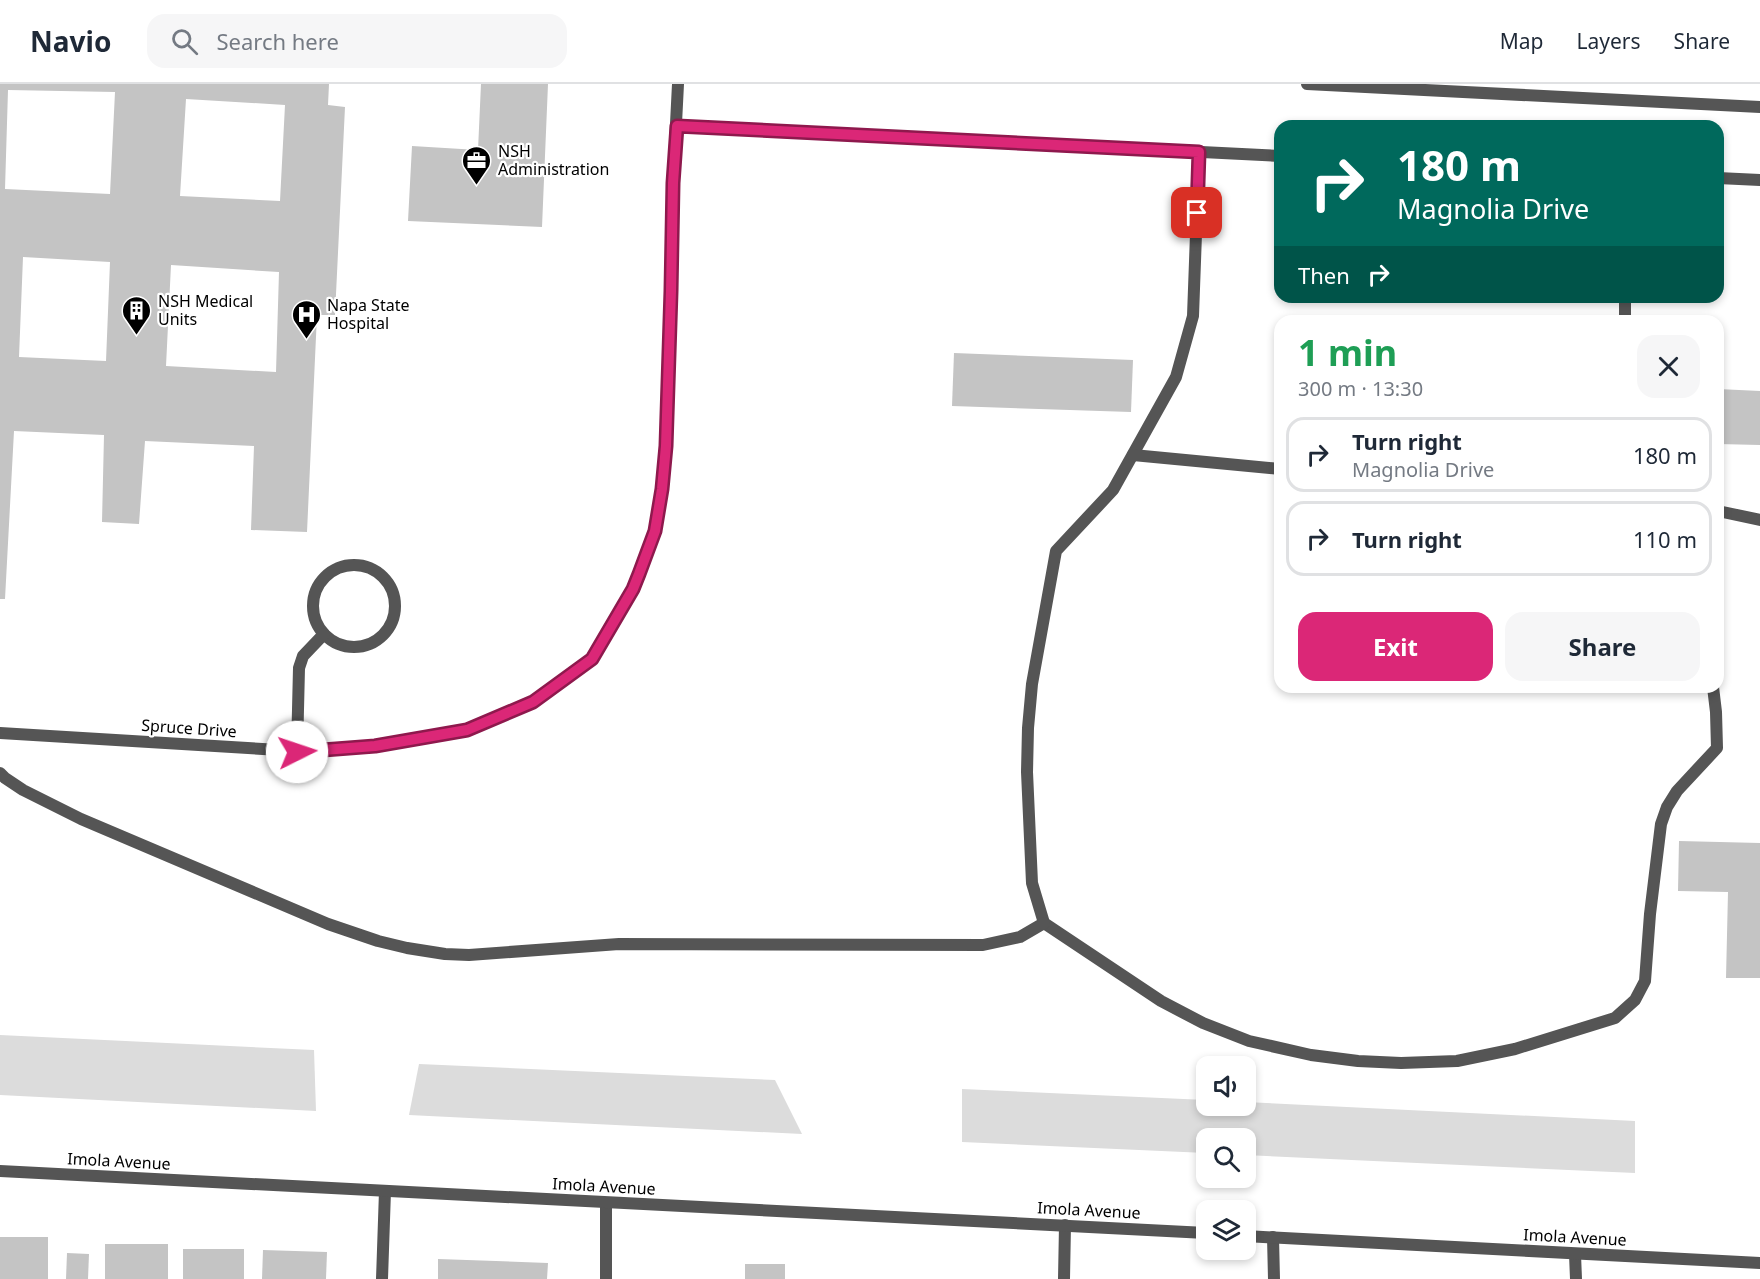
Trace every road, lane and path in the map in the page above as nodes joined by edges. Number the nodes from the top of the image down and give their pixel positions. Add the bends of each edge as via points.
1 (678, 84) edge
2 (1307, 84) edge
3 (1760, 108) edge
4 (677, 126) junction
5 (1199, 152) junction
6 (1274, 156) edge
7 (1724, 178) edge
8 (1760, 180) edge
9 (1132, 455) junction
10 (1274, 468) edge
11 (1724, 512) edge
12 (1760, 520) edge
13 (324, 634) junction
14 (1714, 693) edge
15 (0, 733) edge
16 (297, 752) junction
17 (0, 773) edge
18 (1044, 922) junction
19 (0, 1171) edge
20 (385, 1191) junction
21 (606, 1203) junction
22 (1065, 1225) junction
23 (1196, 1232) edge
24 (1256, 1236) edge
25 (1273, 1237) junction
26 (1575, 1254) junction
27 (1760, 1263) edge
28 (382, 1279) edge
29 (606, 1279) edge
30 (1064, 1279) edge
31 (1274, 1279) edge
32 (1576, 1279) edge

1 - 4 street, Spruce Drive
2 - 3 street
4 - 5 street
4 - 16 street, Spruce Drive via 662,489 655,531 638,579 592,659 533,702 467,730 375,746
5 - 6 street
5 - 9 street via 1193,316 1176,377
7 - 8 street
9 - 10 street
9 - 18 street via 1113,490 1056,551 1039,640 1027,772 1032,883
11 - 12 street
13 - 13 street via 316,622 314,595 331,572 358,566 383,578 391,588 394,613 382,635 372,643 346,647
13 - 16 street via 303,656 299,668
14 - 18 street via 1717,748 1667,807 1661,824 1645,981 1635,1000 1614,1018 1515,1049 1457,1061 1401,1063 1311,1055 1250,1041 1203,1023 1161,1001
15 - 16 street, Spruce Drive
17 - 18 street via 23,790 81,819 328,924 378,941 445,954 619,944 983,945 1020,937
19 - 20 street, Imola Avenue
20 - 21 street, Imola Avenue
20 - 28 street
21 - 22 street, Imola Avenue
21 - 29 street
22 - 23 street, Imola Avenue
22 - 30 street
24 - 25 street, Imola Avenue
25 - 26 street, Imola Avenue
25 - 31 street
26 - 27 street, Imola Avenue
26 - 32 street

